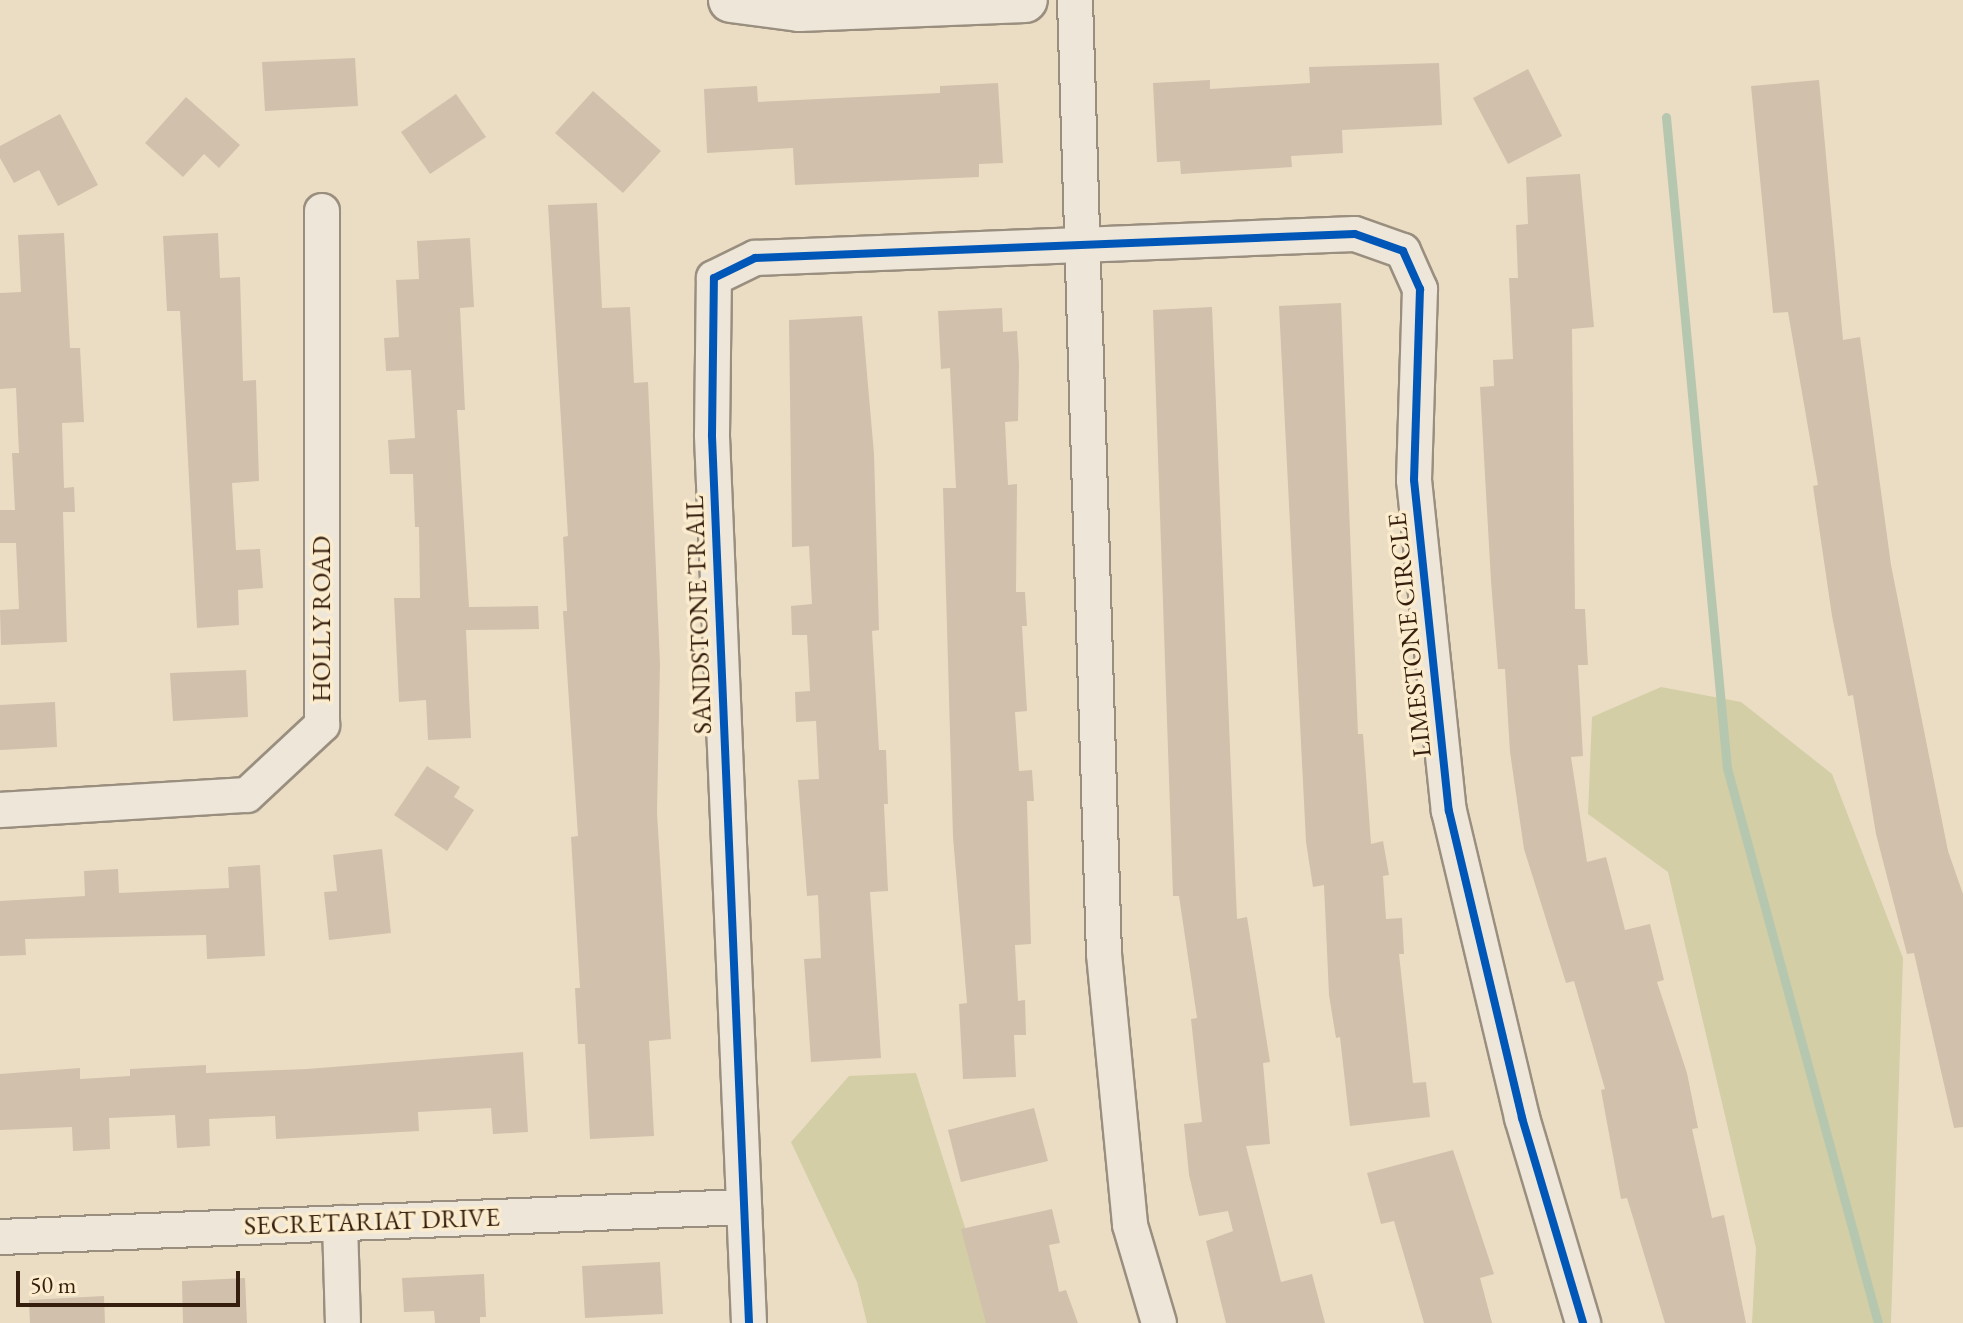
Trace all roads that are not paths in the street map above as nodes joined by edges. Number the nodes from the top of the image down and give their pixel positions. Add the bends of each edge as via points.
1 (731, 0) edge
2 (1025, 0) edge
3 (1075, 0) edge
4 (322, 211) dead end
5 (1083, 245) junction
6 (0, 810) edge
7 (744, 1207) junction
8 (340, 1223) junction
9 (0, 1237) edge
10 (343, 1323) edge
11 (749, 1323) edge
12 (1159, 1323) edge
13 (1583, 1323) edge

1 - 2 street via 799,9
3 - 5 street
4 - 6 street, HOLLY ROAD via 322,725 247,795
5 - 7 street, SANDSTONE TRAIL via 755,258 714,278 712,435
5 - 12 street via 1104,954 1130,1225
5 - 13 street, LIMESTONE CIRCLE via 1355,234 1403,251 1420,289 1414,480 1449,811 1522,1118
7 - 8 street, SECRETARIAT DRIVE
7 - 11 street, SANDSTONE TRAIL
8 - 9 street, SECRETARIAT DRIVE
8 - 10 street

